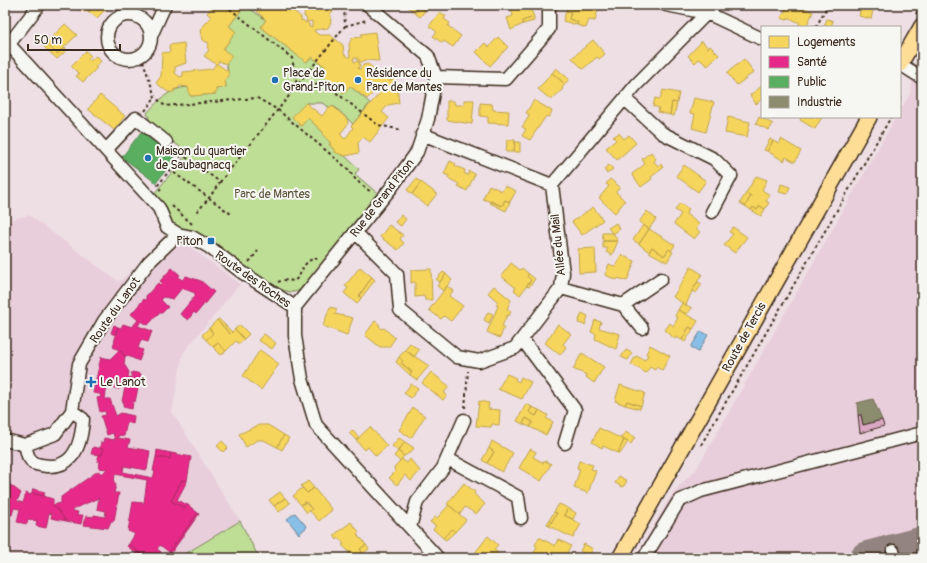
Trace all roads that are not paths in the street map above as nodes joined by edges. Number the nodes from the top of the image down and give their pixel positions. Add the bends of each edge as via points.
1 (39, 5) edge
2 (165, 5) edge
3 (368, 5) edge
4 (549, 5) edge
5 (666, 5) edge
6 (709, 9) edge
7 (922, 26) edge
8 (151, 36) junction
9 (761, 38) edge
10 (7, 42) edge
11 (901, 62) edge
12 (901, 65) edge
13 (436, 77) junction
14 (922, 78) edge
15 (625, 99) junction
16 (868, 118) edge
17 (422, 134) junction
18 (166, 142) road end
19 (106, 150) junction
20 (552, 185) junction
21 (712, 212) dead end
22 (355, 232) junction
23 (178, 234) junction
24 (661, 279) dead end
25 (561, 288) junction
26 (623, 305) junction
27 (295, 307) junction
28 (642, 328) dead end
29 (522, 339) junction
30 (72, 411) junction
31 (464, 420) road end
32 (922, 433) edge
33 (5, 440) edge
34 (565, 444) dead end
35 (25, 445) junction
36 (448, 459) junction
37 (521, 518) dead end
38 (410, 527) junction
39 (438, 558) edge
40 (620, 558) edge
41 (644, 558) edge

1 - 10 street
2 - 8 street
3 - 13 street via 428,56
4 - 13 street via 549,29 506,79
5 - 6 street
6 - 9 street
6 - 15 street
7 - 11 main road
8 - 8 street via 150,43 141,55 127,59 114,53 107,41 109,26 119,16 134,15 146,22
10 - 19 street, Route des Roches
12 - 14 street
13 - 17 street, Rue de Grand Piton via 428,119
15 - 20 street
15 - 21 street via 662,133 714,159 731,176
16 - 40 main road, Route de Tercis
17 - 20 street
17 - 22 street, Rue de Grand Piton via 417,152
18 - 19 street via 136,118
19 - 23 street, Route des Roches via 159,208 168,227
20 - 25 street, Allée du Mail via 563,272
22 - 27 street, Rue de Grand Piton
22 - 29 street, Allée du Mail via 397,274 400,310 457,357 479,361 515,348
23 - 27 street, Route des Roches via 192,237
23 - 30 street, Route du Lanot via 149,262 104,321 79,364
24 - 26 street
25 - 26 street
25 - 29 street, Allée du Mail
26 - 28 street
27 - 38 street, Route des Roches via 295,336 302,379 316,425
29 - 34 street via 575,410
30 - 35 street, Route du Lanot via 56,434
30 - 35 street via 83,419 82,434 80,444 64,462 52,467 33,463
31 - 36 street
32 - 41 street via 701,491 687,497 679,501
33 - 35 street
36 - 37 street via 518,497
36 - 38 street via 417,502
38 - 39 street, Route des Roches

